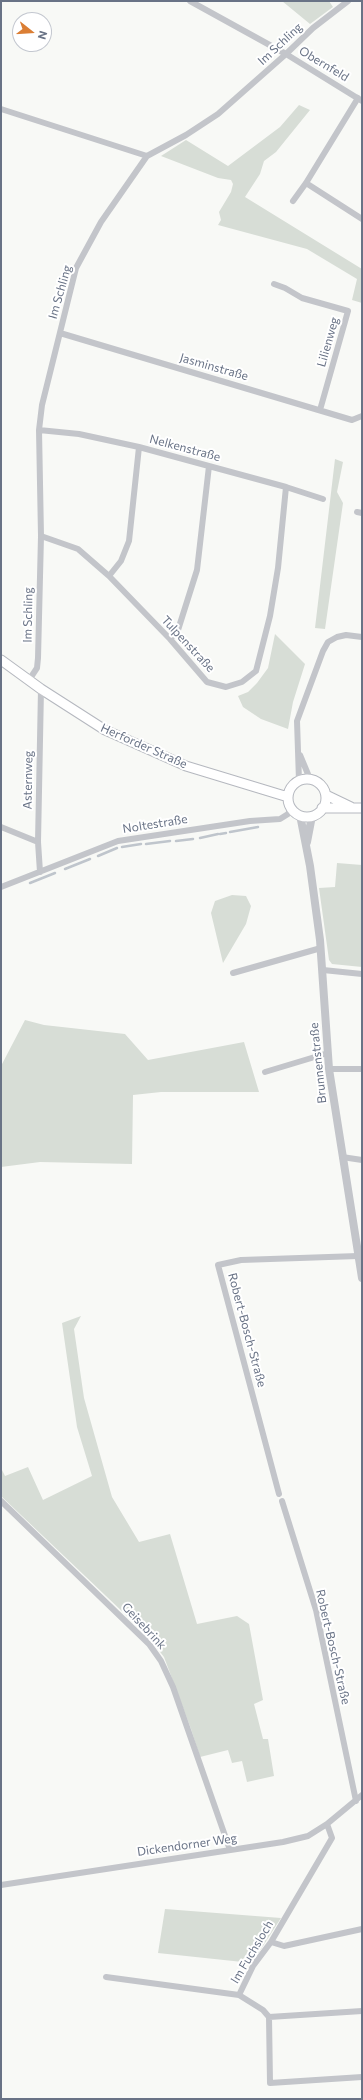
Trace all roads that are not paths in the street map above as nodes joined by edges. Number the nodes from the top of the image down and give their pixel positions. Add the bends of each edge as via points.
1 (190, 1) edge
2 (348, 1) edge
3 (286, 54) junction
4 (360, 99) edge
5 (1, 109) edge
6 (147, 156) junction
7 (306, 183) junction
8 (293, 201) dead end
9 (362, 219) edge
10 (274, 284) dead end
11 (60, 333) junction
12 (320, 410) junction
13 (362, 416) edge
14 (39, 430) junction
15 (139, 447) junction
16 (209, 466) junction
17 (286, 487) junction
18 (323, 499) dead end
19 (40, 536) junction
20 (109, 576) junction
21 (362, 637) edge
22 (170, 640) junction
23 (1, 660) edge
24 (29, 680) junction
25 (41, 689) junction
26 (298, 751) junction
27 (310, 779) junction
28 (299, 781) junction
29 (289, 792) junction
30 (326, 795) junction
31 (291, 808) junction
32 (322, 808) junction
33 (352, 808) junction
34 (362, 808) edge
35 (300, 815) junction
36 (312, 816) junction
37 (1, 826) edge
38 (38, 842) junction
39 (306, 845) junction
40 (40, 872) junction
41 (1, 888) edge
42 (321, 948) junction
43 (323, 970) junction
44 (233, 973) dead end
45 (362, 974) edge
46 (328, 1053) junction
47 (329, 1069) junction
48 (362, 1069) edge
49 (265, 1072) dead end
50 (342, 1157) junction
51 (362, 1160) edge
52 (358, 1256) junction
53 (362, 1278) edge
54 (279, 1494) dead end
55 (1, 1501) edge
56 (282, 1501) dead end
57 (362, 1795) edge
58 (356, 1801) junction
59 (328, 1824) junction
60 (230, 1850) junction
61 (1, 1885) edge
62 (362, 1929) edge
63 (271, 1942) junction
64 (106, 1977) dead end
65 (239, 1995) junction
66 (362, 2011) edge
67 (269, 2017) junction
68 (362, 2077) edge

1 - 3 street, Obernfeld
2 - 3 street, Im Schling via 313,28
3 - 4 street, Obernfeld
3 - 6 street, Im Schling via 218,114
4 - 7 street
5 - 6 street
6 - 11 street, Im Schling via 101,222 76,268
7 - 8 street
7 - 9 street
10 - 12 street, Lilienweg via 302,298 348,311
11 - 12 street, Jasminstraße
11 - 14 street, Im Schling via 42,406
12 - 13 street, Jasminstraße via 352,420
14 - 15 street, Nelkenstraße via 79,434
14 - 19 street, Im Schling
15 - 16 street, Nelkenstraße
15 - 20 street via 129,541 121,561
16 - 17 street, Nelkenstraße
16 - 22 street via 197,570 178,630
17 - 18 street, Nelkenstraße
17 - 22 street, Tulpenstraße via 278,568 270,616 256,671 242,682 226,687 207,682
19 - 20 street, Tulpenstraße via 78,549
19 - 24 street, Im Schling via 38,658 37,668
20 - 22 street, Tulpenstraße
21 - 26 street via 337,637 328,642 322,651 297,721
23 - 24 main road, Herforder Straße
24 - 25 main road, Herforder Straße
25 - 29 main road, Herforder Straße via 105,730 186,766 256,787
25 - 38 street, Asternweg
26 - 27 street
26 - 28 street
27 - 28 main road
27 - 30 main road via 319,783
28 - 29 main road
29 - 31 main road
30 - 32 main road
30 - 33 main road
31 - 35 main road
31 - 40 street, Noltestraße via 285,817 276,820 235,823 118,841
32 - 33 main road
32 - 36 main road
33 - 34 main road
35 - 36 main road
35 - 39 street, Brunnenstraße
36 - 39 street, Brunnenstraße
37 - 38 street
38 - 40 street, Asternweg
39 - 42 street, Brunnenstraße
40 - 41 street, Noltestraße
42 - 43 street, Brunnenstraße
42 - 44 street
43 - 45 street
43 - 46 street, Brunnenstraße
46 - 47 street, Brunnenstraße
46 - 49 street
47 - 48 street
47 - 50 street, Brunnenstraße
50 - 51 street
50 - 52 street, Brunnenstraße
52 - 53 street, Brunnenstraße
52 - 54 street, Robert-Bosch-Straße via 240,1260 218,1265
55 - 60 street, Geisebrink via 149,1644 161,1661 173,1687
56 - 58 street, Robert-Bosch-Straße via 316,1610
57 - 58 street, Dickendorner Weg
58 - 59 street, Dickendorner Weg
59 - 60 street, Dickendorner Weg via 308,1836
59 - 63 street, Im Fuchsloch via 332,1838
60 - 61 street, Dickendorner Weg
62 - 63 street via 284,1946
63 - 65 street, Im Fuchsloch via 253,1966
64 - 65 street, Im Fuchsloch
65 - 67 street via 263,2010
66 - 67 street
67 - 68 street via 270,2083

